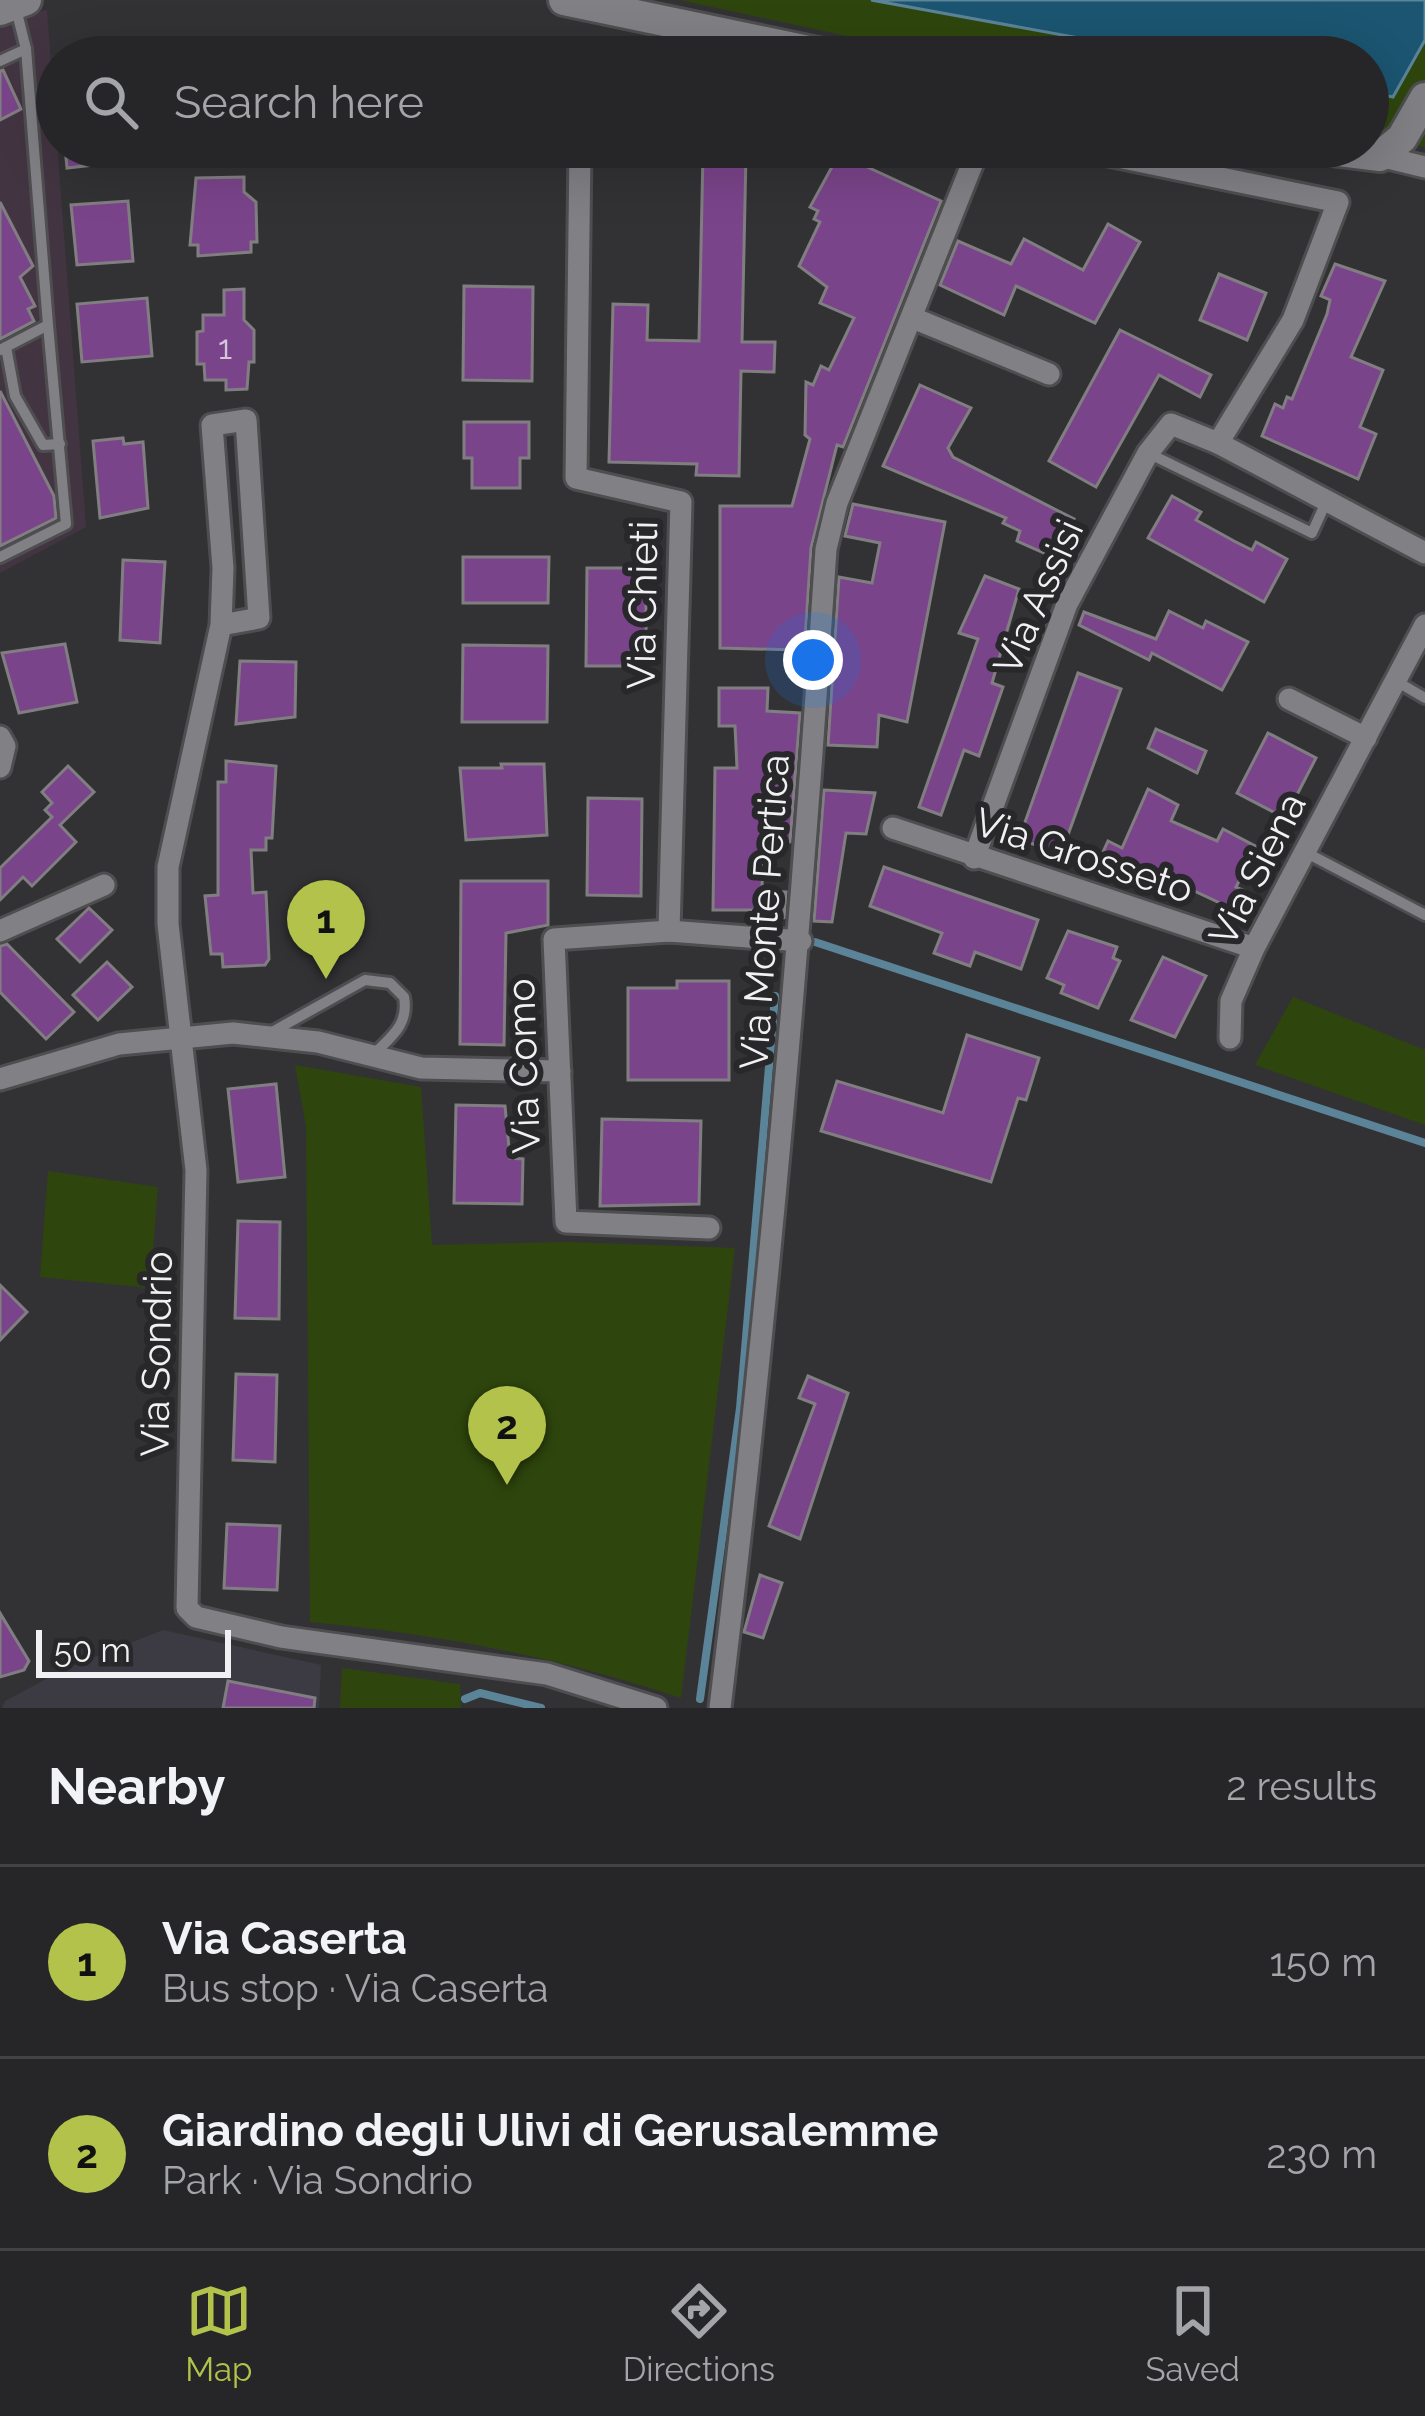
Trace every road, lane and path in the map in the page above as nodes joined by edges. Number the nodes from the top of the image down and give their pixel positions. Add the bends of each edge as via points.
1 (564, 0) edge
2 (13, 4) edge
3 (677, 36) edge
4 (26, 49) junction
5 (0, 61) edge
6 (1425, 98) edge
7 (1389, 143) edge
8 (1394, 143) junction
9 (1425, 167) edge
10 (580, 168) edge
11 (971, 168) edge
12 (1172, 168) edge
13 (913, 318) junction
14 (48, 325) junction
15 (3, 348) edge
16 (1049, 374) dead end
17 (1218, 443) junction
18 (61, 444) junction
19 (1148, 453) junction
20 (1328, 500) junction
21 (1425, 553) edge
22 (0, 557) edge
23 (221, 625) junction
24 (1425, 625) edge
25 (1396, 681) junction
26 (1425, 698) edge
27 (1289, 700) dead end
28 (0, 737) edge
29 (1366, 738) junction
30 (0, 767) edge
31 (892, 828) dead end
32 (1304, 852) junction
33 (974, 858) junction
34 (104, 885) dead end
35 (1425, 914) edge
36 (0, 931) edge
37 (669, 931) junction
38 (801, 941) junction
39 (1254, 948) junction
40 (183, 1034) junction
41 (270, 1034) junction
42 (1230, 1038) dead end
43 (372, 1057) junction
44 (560, 1071) junction
45 (0, 1079) edge
46 (709, 1228) dead end
47 (656, 1708) edge
48 (720, 1708) edge

1 - 3 main road
2 - 4 lane
4 - 5 lane
4 - 14 lane
6 - 8 main road
7 - 8 main road
8 - 9 street
10 - 37 street, Via Chieti via 576,478 681,502
11 - 13 street, Via Monte Pertica
12 - 17 street via 1338,202 1293,320
13 - 16 street
13 - 38 street, Via Monte Pertica via 826,549
14 - 15 lane
14 - 18 lane
15 - 18 lane via 16,396 43,446
17 - 19 street via 1171,424
17 - 20 street
18 - 22 lane via 66,524
19 - 20 lane via 1312,533
19 - 33 street, Via Assisi via 1067,604
20 - 21 street
23 - 23 street, Via Sondrio via 259,618 246,419 212,425
23 - 40 street, Via Sondrio via 168,867
24 - 25 street, Via Siena
25 - 26 lane
25 - 29 street, Via Siena
27 - 29 street
28 - 30 street
29 - 32 street, Via Siena
31 - 33 street, Via Grosseto
32 - 35 lane
32 - 39 street, Via Siena
33 - 39 street, Via Grosseto
34 - 36 street
37 - 38 street, Via Como
37 - 44 street, Via Como via 554,938
38 - 48 street, Via Monte Pertica
39 - 42 street, Via Siena via 1231,1000
40 - 41 street
40 - 45 street
40 - 47 street, Via Sondrio via 196,1170 187,1608 281,1637 548,1674
41 - 43 street
41 - 43 lane via 365,980 379,980 404,997 407,1011
43 - 44 street via 421,1068
44 - 46 street, Via Como via 566,1222

